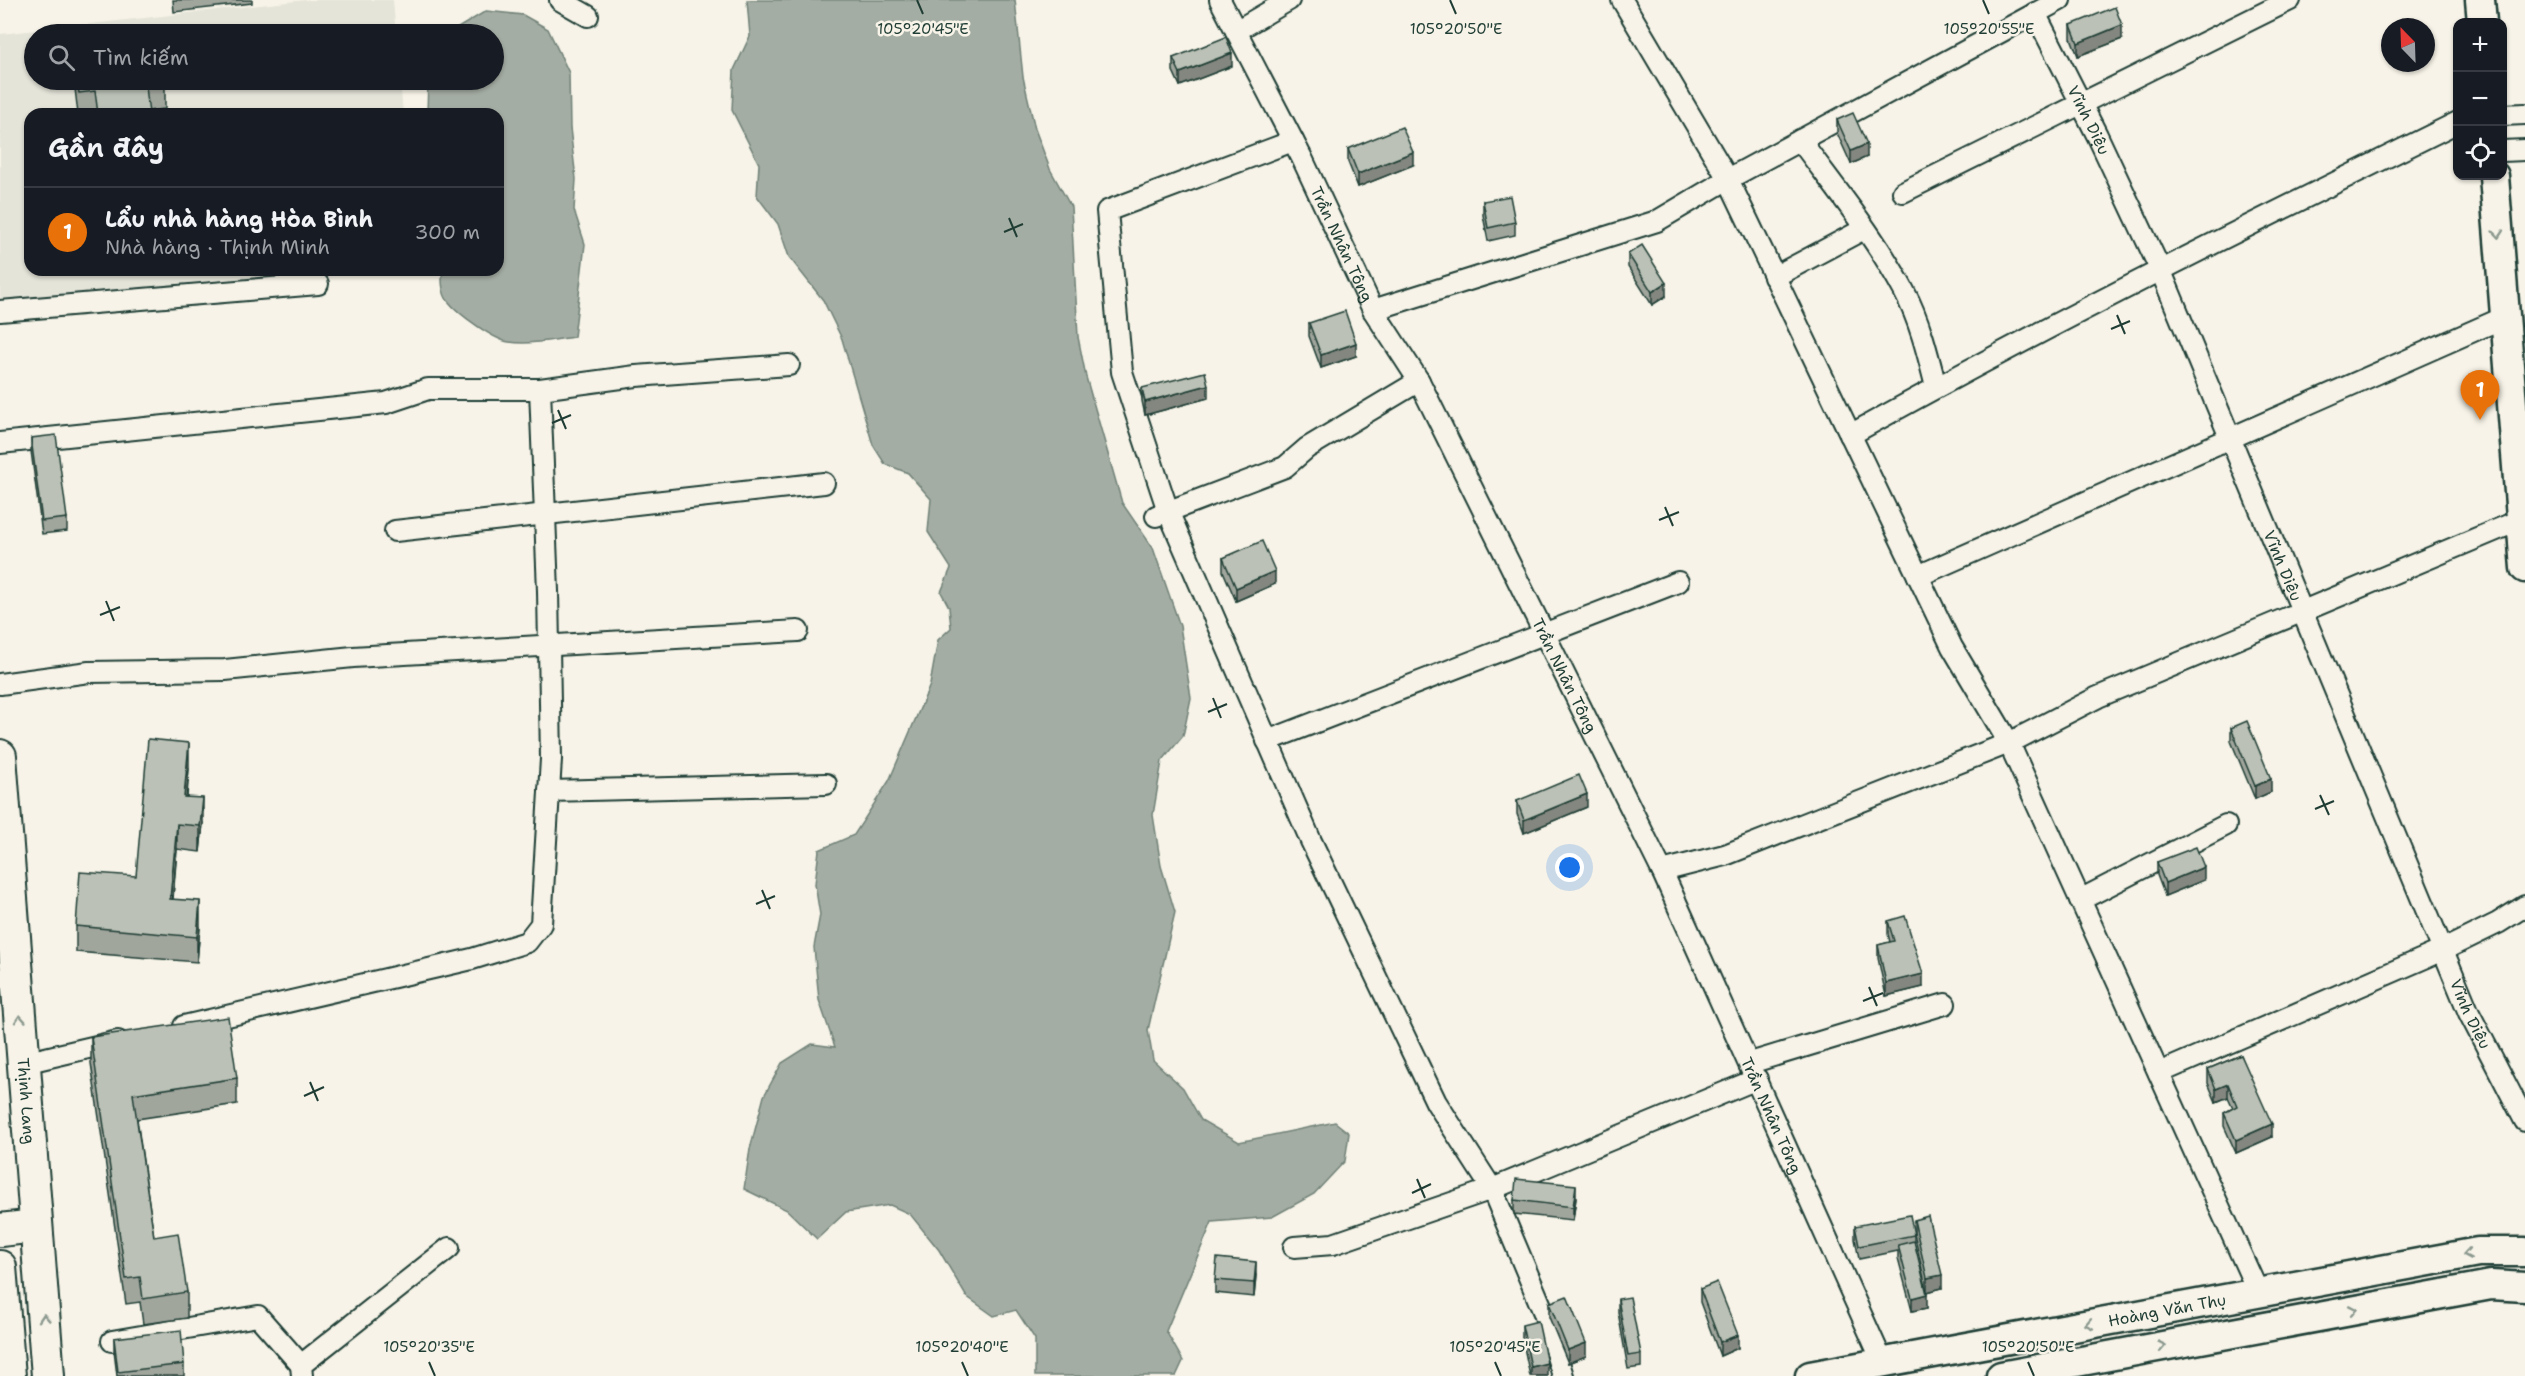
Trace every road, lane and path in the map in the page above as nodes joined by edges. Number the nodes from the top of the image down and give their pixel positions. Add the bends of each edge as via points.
1 (560, 0) edge
2 (1220, 0) edge
3 (1289, 0) edge
4 (1622, 0) edge
5 (2060, 0) edge
6 (2290, 0) edge
7 (2480, 0) edge
8 (2035, 13) junction
9 (588, 16) dead end
10 (2482, 18) edge
11 (1236, 31) junction
12 (2081, 104) junction
13 (2525, 114) edge
14 (2507, 116) edge
15 (2453, 124) edge
16 (1800, 140) junction
17 (1293, 141) junction
18 (2525, 150) edge
19 (2507, 151) edge
20 (1728, 179) junction
21 (2494, 180) edge
22 (1903, 192) dead end
23 (1864, 229) junction
24 (2160, 269) junction
25 (1774, 277) junction
26 (318, 284) dead end
27 (1373, 310) junction
28 (0, 311) edge
29 (2505, 317) junction
30 (789, 365) dead end
31 (1419, 381) junction
32 (1936, 387) junction
33 (540, 389) junction
34 (1850, 435) junction
35 (2233, 438) junction
36 (0, 443) edge
37 (824, 483) dead end
38 (546, 514) junction
39 (1162, 514) junction
40 (2523, 518) edge
41 (395, 531) dead end
42 (2525, 568) edge
43 (1917, 576) junction
44 (1678, 582) dead end
45 (2303, 611) junction
46 (798, 631) dead end
47 (1544, 636) junction
48 (549, 644) junction
49 (0, 684) edge
50 (1267, 741) junction
51 (2009, 743) junction
52 (0, 756) edge
53 (826, 784) dead end
54 (549, 791) junction
55 (2226, 825) dead end
56 (1662, 870) junction
57 (2080, 900) junction
58 (2525, 906) edge
59 (2443, 950) junction
60 (1945, 1004) dead end
61 (162, 1031) edge
62 (139, 1036) edge
63 (24, 1063) junction
64 (1754, 1071) junction
65 (2159, 1073) junction
66 (2525, 1121) edge
67 (1492, 1189) junction
68 (36, 1226) junction
69 (0, 1230) edge
70 (1294, 1247) dead end
71 (449, 1248) dead end
72 (2525, 1252) edge
73 (0, 1267) edge
74 (2525, 1287) edge
75 (2258, 1292) junction
76 (112, 1341) edge
77 (1898, 1366) edge
78 (301, 1371) edge
79 (9, 1376) edge
80 (48, 1376) edge
81 (1563, 1376) edge
82 (1810, 1376) edge
83 (2001, 1376) edge

1 - 9 street
2 - 11 street, Trần Nhân Tông
3 - 11 street
4 - 20 street
5 - 8 street
6 - 12 street
7 - 10 main road
8 - 12 street, Vĩnh Diệu
8 - 16 street
11 - 17 street, Trần Nhân Tông
12 - 22 street
12 - 24 street, Vĩnh Diệu
13 - 14 street
15 - 24 street
16 - 20 street
16 - 23 street
17 - 27 street, Trần Nhân Tông
17 - 39 street via 1107,211 1122,372
18 - 19 street
20 - 25 street
20 - 27 street via 1657,221
21 -> 29 main road
23 - 25 street
23 - 32 street via 1905,293 1928,353
24 - 32 street
24 - 35 street, Vĩnh Diệu
25 - 34 street
26 - 28 street
27 - 31 street, Trần Nhân Tông
29 - 35 street
29 - 40 main road
30 - 33 street via 636,376
31 - 39 street via 1307,448 1285,467
31 - 47 street, Trần Nhân Tông
32 - 34 street
33 - 36 street via 428,389 386,404
33 - 38 street
34 - 43 street
35 - 43 street
35 - 45 street, Vĩnh Diệu
37 - 38 street
38 - 41 street
38 - 48 street
39 - 50 street
40 - 42 main road
40 - 45 street
43 - 51 street via 1952,647
44 - 47 street
45 - 51 street via 2098,697
45 - 59 street, Vĩnh Diệu
46 - 48 street
47 - 50 street
47 - 56 street, Trần Nhân Tông
48 - 49 street via 225,670 89,672
48 - 54 street
50 - 67 street via 1436,1102
51 - 56 street via 1725,855
51 - 57 street
63 -> 52 main road, Thịnh Lang
53 - 54 street
54 - 61 street via 541,924 527,942 472,959
55 - 57 street
56 - 64 street, Trần Nhân Tông
57 - 65 street
58 - 59 street
59 - 65 street
59 - 66 street, Vĩnh Diệu via 2469,1013
60 - 64 street
62 - 63 street
63 - 68 main road, Thịnh Lang
64 - 67 street
64 - 77 street, Trần Nhân Tông
65 - 75 street
67 - 70 street via 1333,1244
67 - 81 street via 1544,1313
68 - 69 main road
80 -> 68 main road, Thịnh Lang
71 - 78 street
72 -> 75 main road, Hoàng Văn Thụ via 2478,1252
73 - 79 main road
83 -> 74 main road via 2491,1285
75 -> 77 main road, Hoàng Văn Thụ
76 - 78 street via 258,1316
77 - 82 main road, Hoàng Văn Thụ

